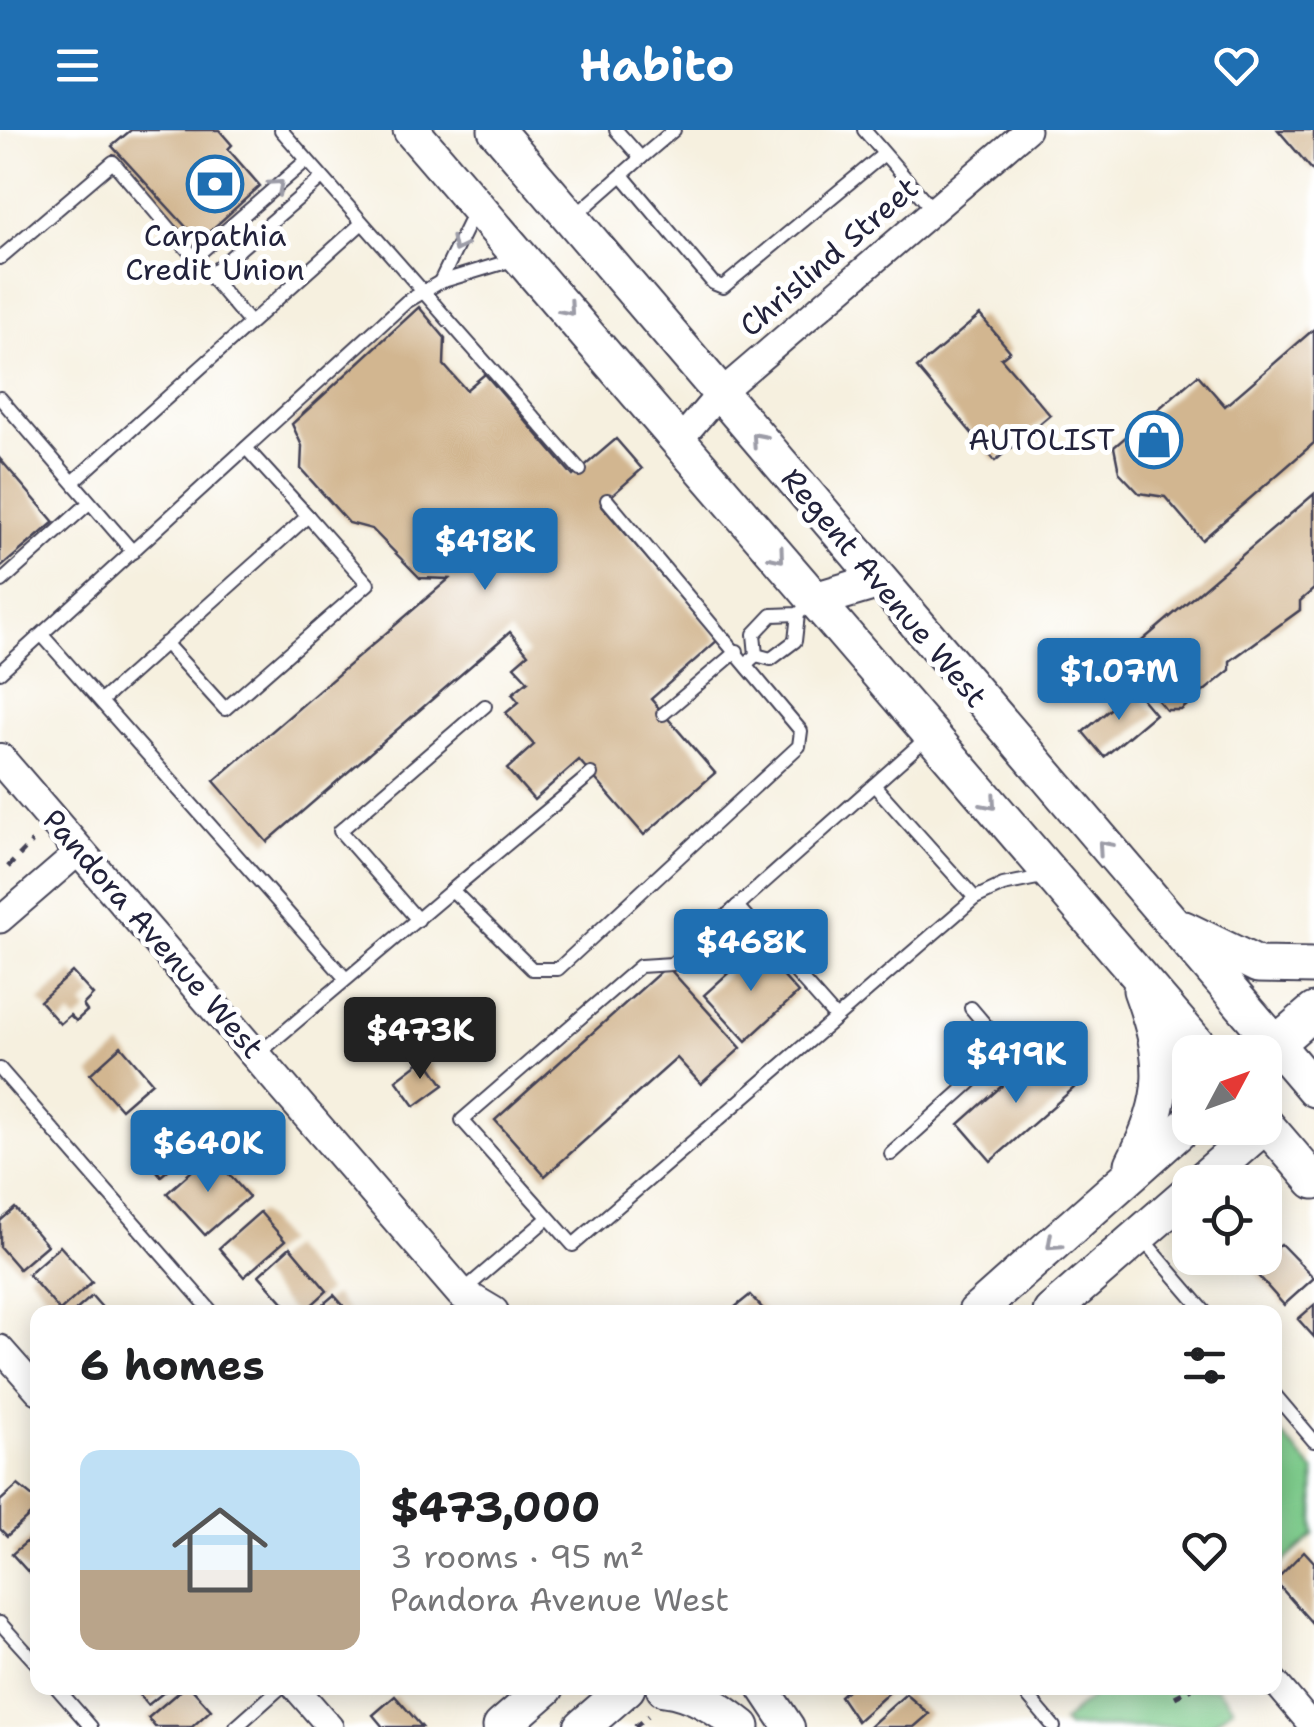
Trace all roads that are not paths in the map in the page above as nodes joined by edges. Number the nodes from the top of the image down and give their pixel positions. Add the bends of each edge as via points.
1 (281, 130) edge
2 (411, 130) edge
3 (496, 130) edge
4 (616, 130) edge
5 (674, 130) edge
6 (864, 130) edge
7 (1027, 130) edge
8 (884, 154) junction
9 (641, 158) junction
10 (307, 160) junction
11 (622, 175) junction
12 (322, 178) junction
13 (476, 208) junction
14 (933, 210) junction
15 (572, 219) junction
16 (362, 224) junction
17 (523, 256) junction
18 (195, 257) junction
19 (0, 258) edge
20 (210, 275) junction
21 (440, 282) junction
22 (426, 291) junction
23 (250, 322) junction
24 (719, 394) junction
25 (0, 398) edge
26 (680, 440) junction
27 (246, 448) junction
28 (580, 470) dead end
29 (73, 482) junction
30 (607, 500) dead end
31 (90, 503) junction
32 (308, 516) junction
33 (133, 552) junction
34 (2, 581) edge
35 (879, 581) junction
36 (806, 607) junction
37 (42, 634) junction
38 (165, 643) junction
39 (737, 651) junction
40 (751, 659) junction
41 (0, 672) edge
42 (100, 701) junction
43 (485, 706) dead end
44 (663, 714) dead end
45 (930, 734) junction
46 (0, 758) edge
47 (591, 774) dead end
48 (874, 784) junction
49 (80, 850) junction
50 (1052, 875) junction
51 (452, 890) junction
52 (975, 898) junction
53 (737, 906) junction
54 (0, 920) edge
55 (418, 920) junction
56 (1168, 921) junction
57 (1314, 966) edge
58 (1133, 968) junction
59 (346, 980) junction
60 (971, 1008) dead end
61 (1314, 1011) edge
62 (836, 1018) junction
63 (1190, 1035) edge
64 (1260, 1035) edge
65 (1282, 1039) edge
66 (258, 1054) junction
67 (1282, 1058) edge
68 (0, 1069) edge
69 (1314, 1087) edge
70 (1282, 1112) edge
71 (1172, 1138) edge
72 (1242, 1145) edge
73 (1281, 1145) edge
74 (891, 1154) dead end
75 (1219, 1165) edge
76 (1126, 1178) junction
77 (1314, 1181) edge
78 (1172, 1206) edge
79 (548, 1218) junction
80 (1139, 1234) junction
81 (464, 1303) edge
82 (206, 1305) edge
83 (984, 1305) edge
84 (1059, 1305) edge
85 (1199, 1305) edge
86 (0, 1348) edge
87 (30, 1382) edge
88 (1282, 1403) edge
89 (1314, 1441) edge
90 (0, 1623) edge
91 (30, 1657) edge
92 (1282, 1690) edge
93 (63, 1695) edge
94 (272, 1695) edge
95 (302, 1695) edge
96 (538, 1695) edge
97 (636, 1695) edge
98 (691, 1695) edge
99 (724, 1695) edge
100 (768, 1695) edge
101 (1027, 1695) edge
102 (604, 1707) edge
103 (92, 1727) edge
104 (236, 1727) edge
105 (330, 1727) edge
106 (501, 1727) edge
107 (744, 1727) edge
108 (789, 1727) edge
109 (1054, 1727) edge
110 (1314, 1727) edge

1 - 10 lane
2 - 13 main road, Regent Avenue West
3 - 15 main road, Regent Avenue West
4 - 9 lane
5 - 9 lane
6 - 8 lane
7 - 14 street, Chrislind Street
8 - 11 lane via 723,286 713,283
8 - 14 lane
9 - 11 lane
10 - 12 lane
18 -> 10 lane
11 - 15 lane
12 - 16 lane
12 - 20 lane
13 - 17 main road, Regent Avenue West
13 -> 21 lane
14 - 24 street, Chrislind Street
15 - 24 main road, Regent Avenue West
16 - 22 lane
16 - 23 lane
17 - 21 lane
17 -> 26 main road, Regent Avenue West
18 - 19 lane via 113,162
18 - 20 lane
20 - 23 lane
21 - 22 lane
22 - 27 lane
22 - 28 lane
23 - 29 lane
24 - 26 street, Chrislind Street
35 -> 24 main road, Regent Avenue West
25 - 29 lane
26 -> 36 main road, Regent Avenue West
27 - 32 lane
27 - 33 lane
29 - 31 lane
30 - 39 lane
31 - 33 lane
31 - 34 lane
32 - 38 lane
32 - 38 lane via 368,584 225,708
33 - 37 lane
35 - 36 main road
56 -> 35 main road, Regent Avenue West
36 - 40 lane via 795,642 771,659
36 - 40 lane via 772,615 754,634
36 - 45 main road, Regent Avenue West
37 - 41 lane
37 - 42 lane
38 - 42 lane
39 - 40 lane
39 - 44 lane
40 - 51 lane via 800,731 799,746 558,969 532,969
42 - 59 lane
43 - 55 lane via 340,831
45 - 48 lane
45 -> 50 main road, Regent Avenue West
46 - 49 street, Pandora Avenue West
47 - 51 lane
48 - 52 lane
48 - 53 lane
49 - 54 street
49 - 66 street, Pandora Avenue West
50 - 52 lane
50 - 58 main road, Regent Avenue West
51 - 55 lane
52 - 62 lane
53 - 62 lane
53 - 79 lane via 672,964 640,966 462,1120
55 - 59 lane
56 - 57 main road via 1258,965
56 - 64 main road, Regent Avenue West
58 - 63 main road, Regent Avenue West
58 - 76 main road via 1156,1032 1163,1077 1151,1129
59 - 66 lane
60 - 74 lane via 1000,1042 1000,1056
61 - 65 main road
62 - 79 lane via 573,1245
66 - 81 street, Pandora Avenue West
67 - 69 main road, Regent Avenue West
68 - 82 lane
69 - 70 main road
71 - 76 main road
72 - 75 main road
73 - 77 main road
76 -> 83 main road
78 - 80 main road
79 - 81 lane
80 - 84 main road
80 - 85 lane
86 - 87 street
88 - 89 lane
90 - 91 lane
92 - 110 street
93 - 103 lane
94 - 104 lane
95 - 105 street
96 - 106 main road
97 - 102 main road
98 - 107 main road
99 - 107 street
100 - 108 street
101 - 109 lane

